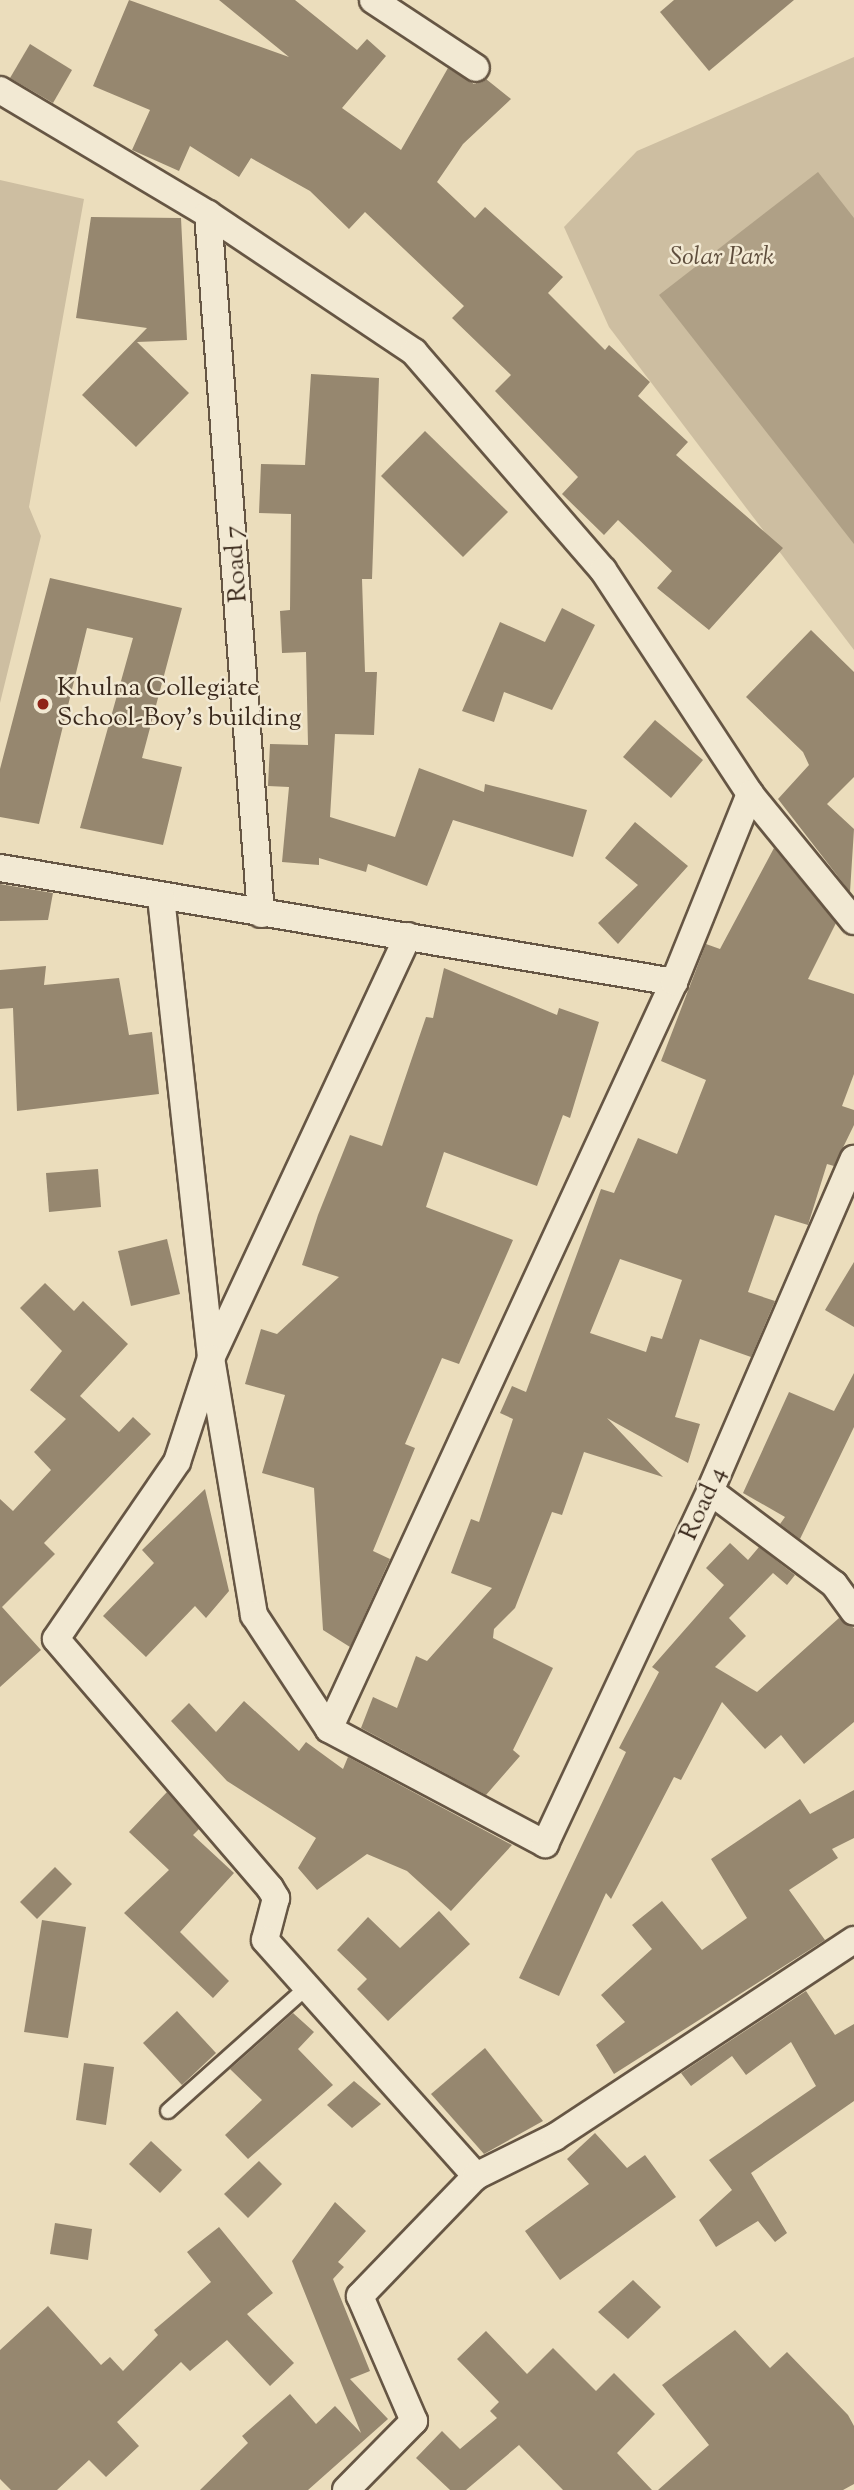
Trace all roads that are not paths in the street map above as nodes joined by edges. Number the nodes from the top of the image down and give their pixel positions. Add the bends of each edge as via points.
1 (373, 0) edge
2 (475, 68) dead end
3 (0, 90) edge
4 (208, 214) junction
5 (750, 794) junction
6 (0, 868) edge
7 (161, 897) junction
8 (261, 914) junction
9 (854, 921) edge
10 (408, 936) junction
11 (674, 982) junction
12 (854, 1159) edge
13 (211, 1357) junction
14 (710, 1491) junction
15 (854, 1612) edge
16 (329, 1729) junction
17 (854, 1940) edge
18 (304, 1990) junction
19 (168, 2111) dead end
20 (476, 2176) junction
21 (346, 2490) edge

1 - 2 street
3 - 4 street
4 - 5 street via 414,352 603,570
4 - 8 street, Road 7
5 - 9 street
5 - 11 street
6 - 7 street
7 - 8 street
7 - 13 street
8 - 10 street
10 - 11 street
10 - 13 street
11 - 16 street
12 - 14 street, Road 4
13 - 16 street via 254,1615
13 - 18 street via 177,1461 56,1639 270,1888 275,1898 265,1940
14 - 15 street via 834,1584
14 - 16 street, Road 4 via 545,1844
17 - 20 street via 555,2137
18 - 19 lane
18 - 20 street via 387,2072
20 - 21 street via 360,2296 414,2421

